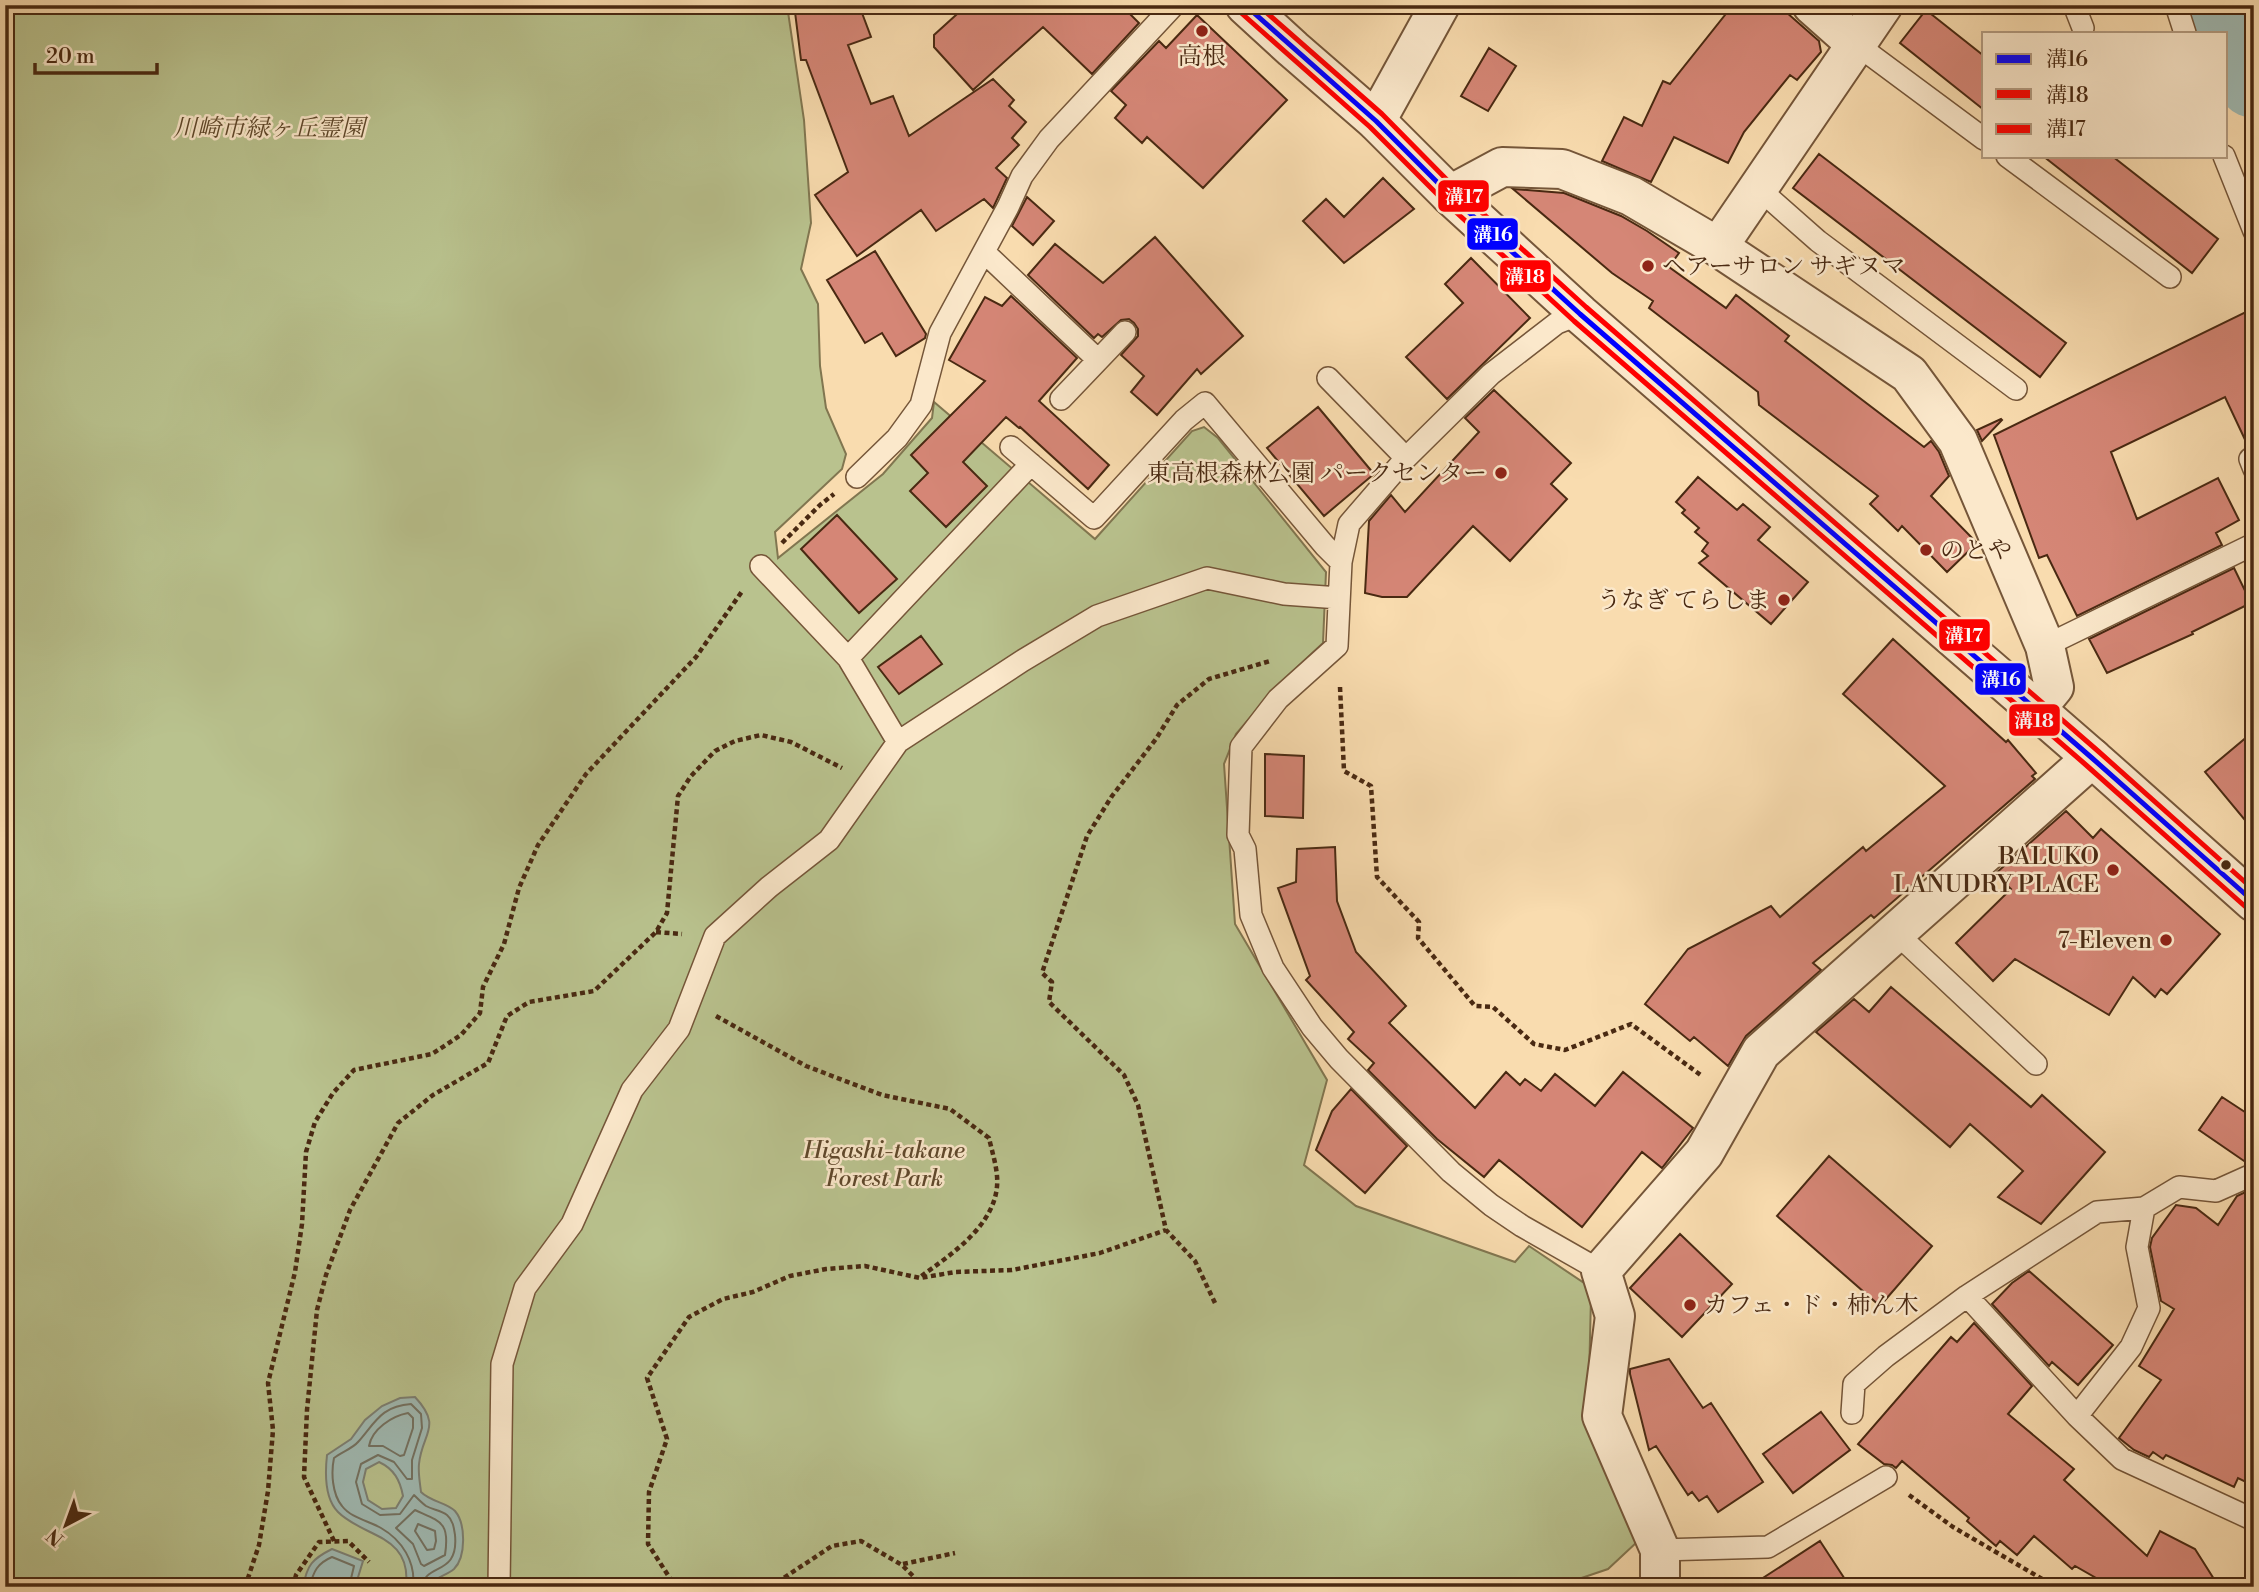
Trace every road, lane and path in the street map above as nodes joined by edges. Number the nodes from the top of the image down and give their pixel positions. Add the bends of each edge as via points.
1 (1174, 5) edge
2 (1245, 5) edge
3 (1440, 5) edge
4 (1812, 5) edge
5 (1883, 5) edge
6 (2074, 5) edge
7 (2176, 5) edge
8 (2083, 28) dead end
9 (2185, 32) edge
10 (1856, 44) junction
11 (1376, 121) junction
12 (1982, 138) edge
13 (2010, 158) edge
14 (2225, 158) edge
15 (1758, 188) junction
16 (1450, 195) junction
17 (2254, 231) edge
18 (1718, 247) junction
19 (984, 252) junction
20 (2170, 277) dead end
21 (1580, 314) junction
22 (1125, 332) dead end
23 (1097, 359) junction
24 (1328, 378) dead end
25 (2016, 389) dead end
26 (1061, 399) dead end
27 (1011, 447) dead end
28 (1406, 458) junction
29 (1031, 464) junction
30 (857, 477) joint
31 (2254, 544) edge
32 (1341, 562) junction
33 (761, 566) junction
34 (1339, 598) junction
35 (1338, 646) junction
36 (2045, 646) junction
37 (848, 658) junction
38 (1274, 659) dead end
39 (2035, 710) junction
40 (898, 742) junction
41 (2092, 758) junction
42 (866, 786) junction
43 (2254, 902) edge
44 (1895, 932) junction
45 (689, 1002) junction
46 (2036, 1064) dead end
47 (1734, 1099) junction
48 (2254, 1174) edge
49 (2144, 1208) junction
50 (1166, 1230) junction
51 (1601, 1271) junction
52 (920, 1278) junction
53 (1967, 1296) junction
54 (1215, 1303) dead end
55 (1852, 1413) dead end
56 (2077, 1416) junction
57 (1886, 1477) joint
58 (2254, 1520) edge
59 (334, 1541) junction
60 (955, 1553) dead end
61 (369, 1562) dead end
62 (902, 1564) junction
63 (1660, 1568) edge
64 (245, 1587) edge
65 (293, 1587) edge
66 (499, 1587) edge
67 (679, 1587) edge
68 (770, 1587) edge
69 (923, 1587) edge
70 (2056, 1587) edge

1 - 19 lane via 1049,139 1022,176
2 - 11 street
3 - 11 street
4 - 10 street
5 - 10 street
6 - 8 lane
7 - 9 lane
10 - 12 lane
10 - 15 street
11 - 16 street
13 - 20 lane
14 - 17 lane
15 - 18 street
15 - 25 lane via 1818,241
16 - 18 street via 1502,167 1563,169 1630,195
16 - 21 street
18 - 36 street via 1909,374 1958,442
19 - 23 lane
19 - 30 lane via 940,333 921,405 897,438
21 - 28 lane via 1557,323 1491,374
21 - 39 street
22 - 23 lane
23 - 26 lane
24 - 28 lane
27 - 29 lane
28 - 32 lane via 1349,524
29 - 32 lane via 1094,518 1205,403
29 - 37 lane
30 - 33 path via 796,527
31 - 36 lane
32 - 34 lane
33 - 37 lane
33 - 64 path via 696,657 586,774 538,845 484,987 480,1013 461,1035 432,1054 355,1070 315,1122 306,1152 295,1272 268,1383 273,1430 268,1491 259,1545
34 - 35 lane
34 - 40 lane via 1284,594 1207,578 1097,616
35 - 47 path via 1344,771 1371,786 1377,877 1419,922 1418,938 1475,1006 1493,1007 1534,1044 1565,1050 1631,1024
35 - 51 lane via 1278,699 1241,747 1238,835 1245,849 1251,915 1273,968 1339,1059 1451,1172 1522,1226
36 - 39 street via 2054,687
37 - 40 lane
38 - 50 path via 1209,678 1177,705 1087,836 1042,972 1052,982 1049,1002 1124,1075 1138,1105
39 - 41 street
40 - 42 lane
41 - 43 street
41 - 44 street
42 - 45 lane via 829,840 715,936
42 - 59 path via 835,763 791,742 761,735 715,751 678,796 667,913 656,932 594,991 529,1002 507,1016 488,1063 433,1095 398,1123 350,1210 317,1310 304,1477
44 - 46 lane
44 - 47 street via 1761,1052
45 - 52 path via 806,1066 882,1095 950,1109 989,1138 997,1179 991,1208 968,1242
45 - 66 lane via 679,1029 632,1090 572,1224 525,1288 502,1364
47 - 51 street via 1704,1153
48 - 49 lane via 2216,1191 2179,1187
49 - 53 lane via 2097,1212
49 - 56 lane via 2137,1247 2149,1308 2131,1348
50 - 52 path via 1100,1253 1012,1270
50 - 54 path via 1195,1261
51 - 63 street via 1615,1316 1602,1416
52 - 67 path via 865,1266 826,1269 723,1299 689,1317 647,1378 667,1439 649,1492 648,1544
53 - 55 lane via 1854,1384
53 - 56 lane
56 - 58 lane via 2122,1460
57 - 63 lane via 1768,1547
57 - 70 path via 1953,1527
59 - 61 path via 348,1541
59 - 65 path via 319,1542
60 - 62 path
62 - 68 path via 861,1542 832,1546
62 - 69 path

